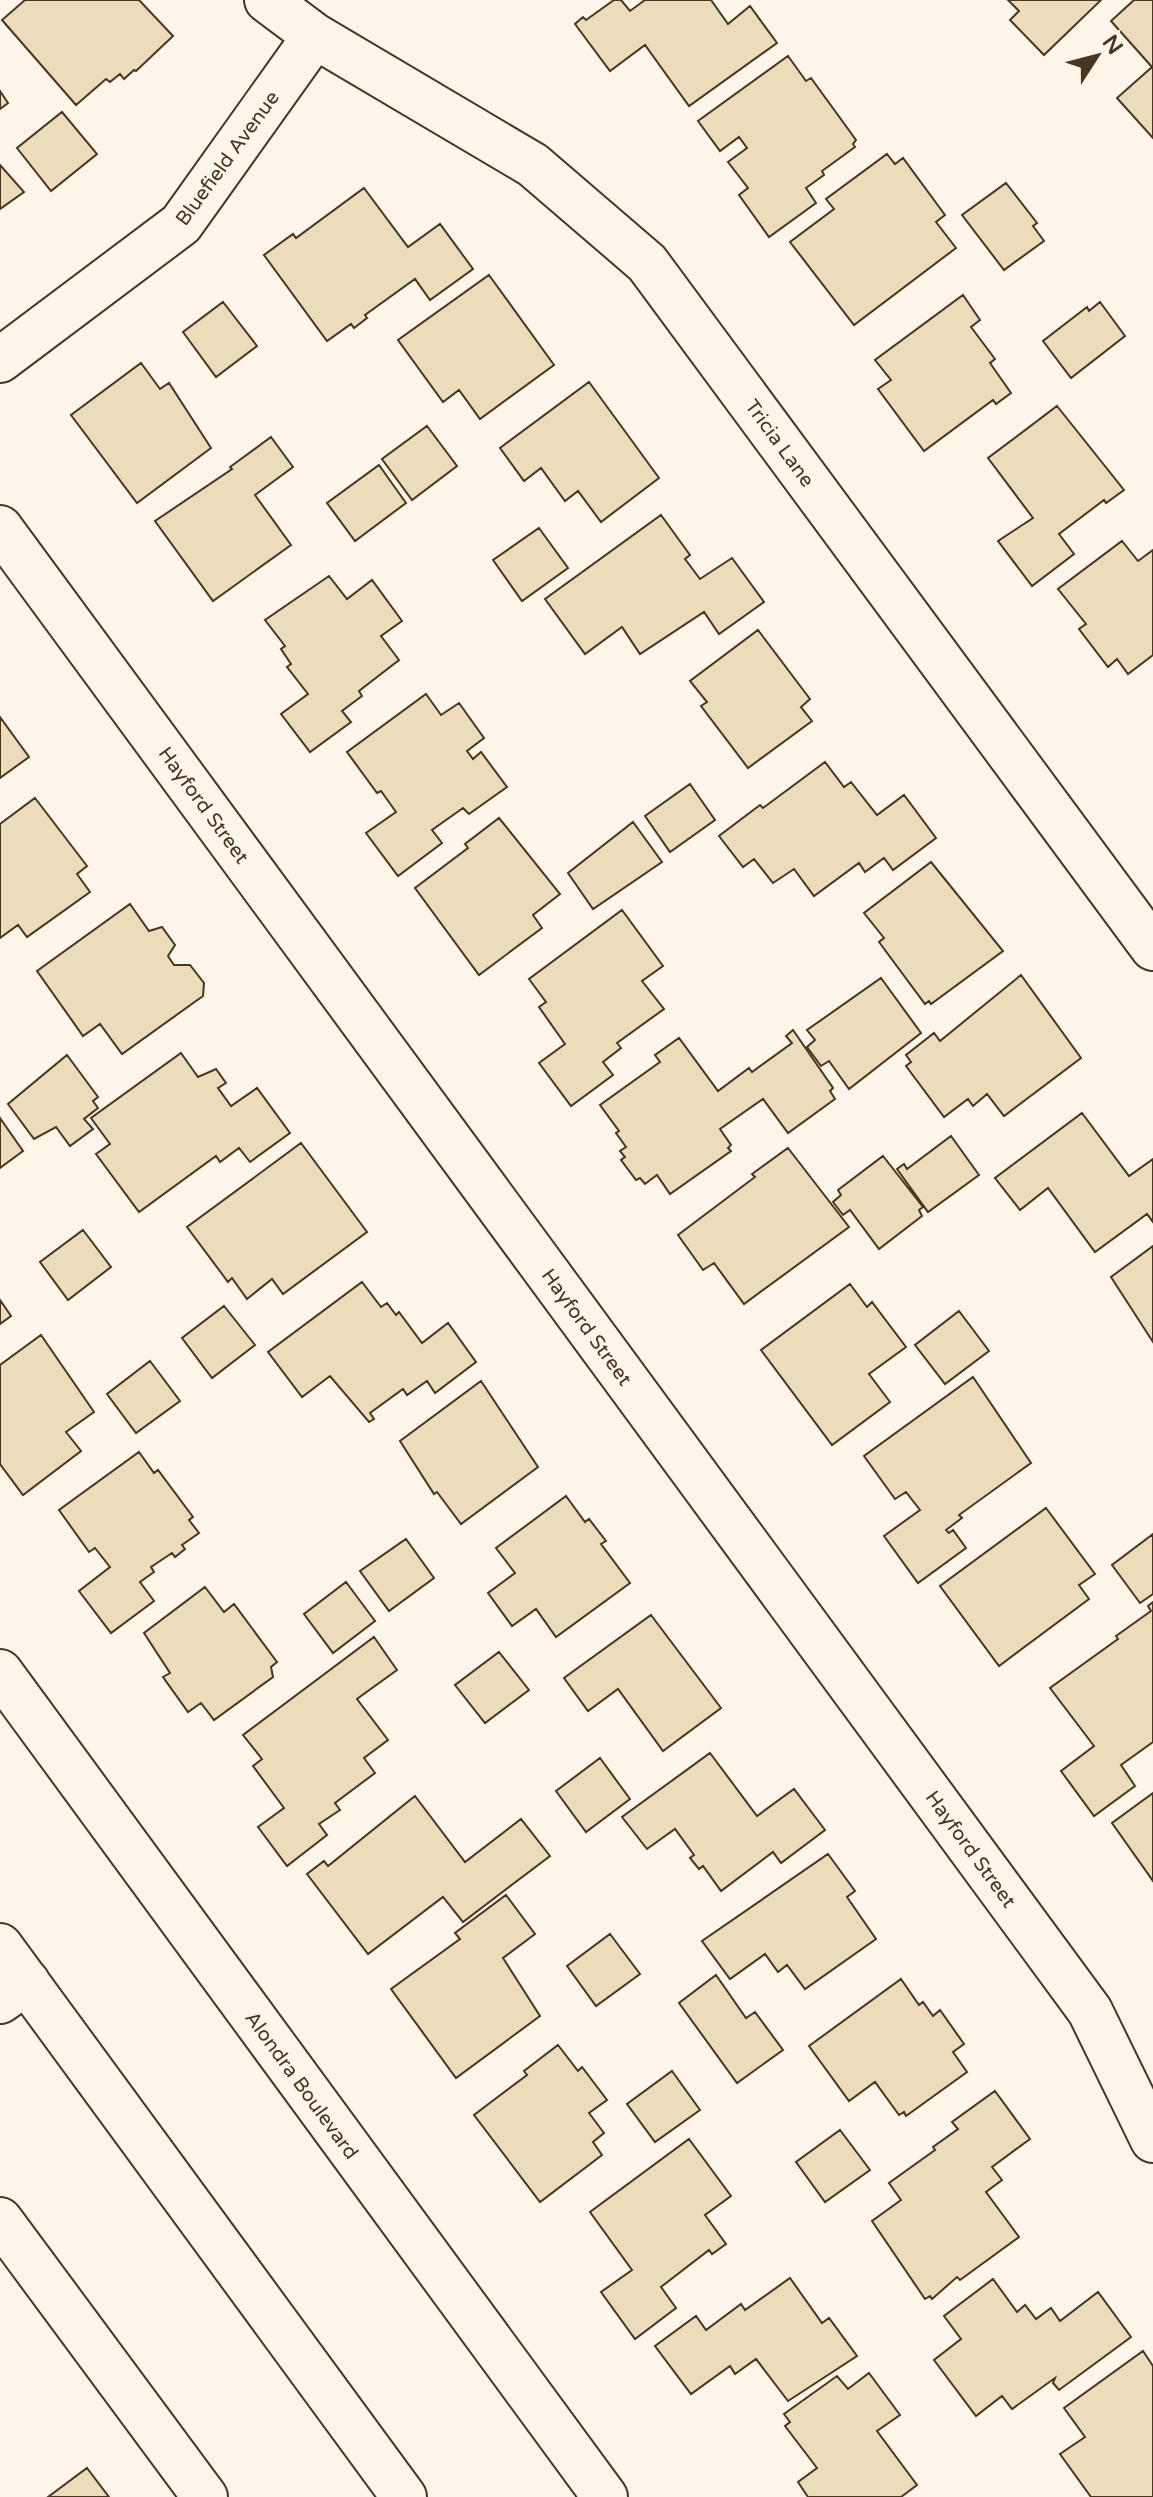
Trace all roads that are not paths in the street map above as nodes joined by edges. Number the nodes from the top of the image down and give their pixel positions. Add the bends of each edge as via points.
1 (267, 0) edge
2 (315, 36) junction
3 (0, 360) edge
4 (0, 528) edge
5 (1153, 948) edge
6 (0, 1672) edge
7 (0, 1946) edge
8 (13, 1991) edge
9 (1153, 2140) edge
10 (0, 2220) edge
11 (205, 2497) edge
12 (404, 2497) edge
13 (605, 2497) edge

1 - 2 street
2 - 3 street, Bluefield Avenue via 181,224
2 - 5 street, Tricia Lane via 533,165 647,263
4 - 9 street, Hayford Street via 1090,2011
6 - 13 street, Alondra Boulevard
7 - 8 street
8 - 12 street
10 - 11 street

